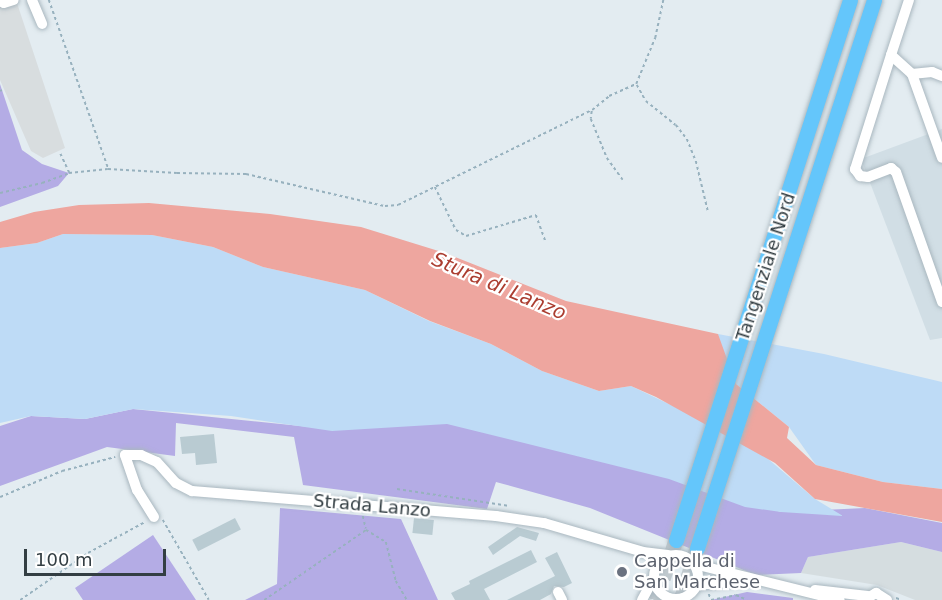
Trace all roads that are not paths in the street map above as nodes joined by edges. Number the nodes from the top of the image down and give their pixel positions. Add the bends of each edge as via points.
1 (14, 0) edge
2 (32, 0) edge
3 (850, 0) edge
4 (874, 0) edge
5 (909, 0) edge
6 (0, 1) edge
7 (42, 24) dead end
8 (891, 55) junction
9 (912, 74) junction
10 (942, 76) edge
11 (942, 158) edge
12 (942, 302) edge
13 (154, 517) road end
14 (677, 534) tunnel mouth
15 (699, 542) tunnel mouth
16 (628, 547) junction
17 (668, 555) junction
18 (694, 564) junction
19 (654, 573) junction
20 (759, 579) junction
21 (701, 585) junction
22 (808, 590) junction
23 (867, 598) edge
24 (670, 599) edge
25 (642, 600) edge
26 (840, 600) edge
27 (887, 600) edge

1 - 6 street
2 - 7 street
3 - 14 highway, Tangenziale Nord
4 - 15 highway, Tangenziale Nord
5 - 8 street
8 - 9 street
8 - 12 street via 855,169 860,176 868,177 891,168 896,172
9 - 10 street via 932,72
9 - 11 street
13 - 16 street, Strada Lanzo via 137,490 125,455 141,455 157,462 177,483 192,491 496,516 544,523
16 - 17 street, Strada Lanzo
16 - 19 street, Strada Lanzo via 646,556
17 - 18 street via 683,555
17 - 19 street
18 - 20 street
18 - 21 street
19 - 24 street via 659,592
19 - 25 street
20 - 21 street
20 - 22 street
21 - 24 street via 686,596
22 - 23 street
22 - 26 street
23 - 27 street via 880,593

